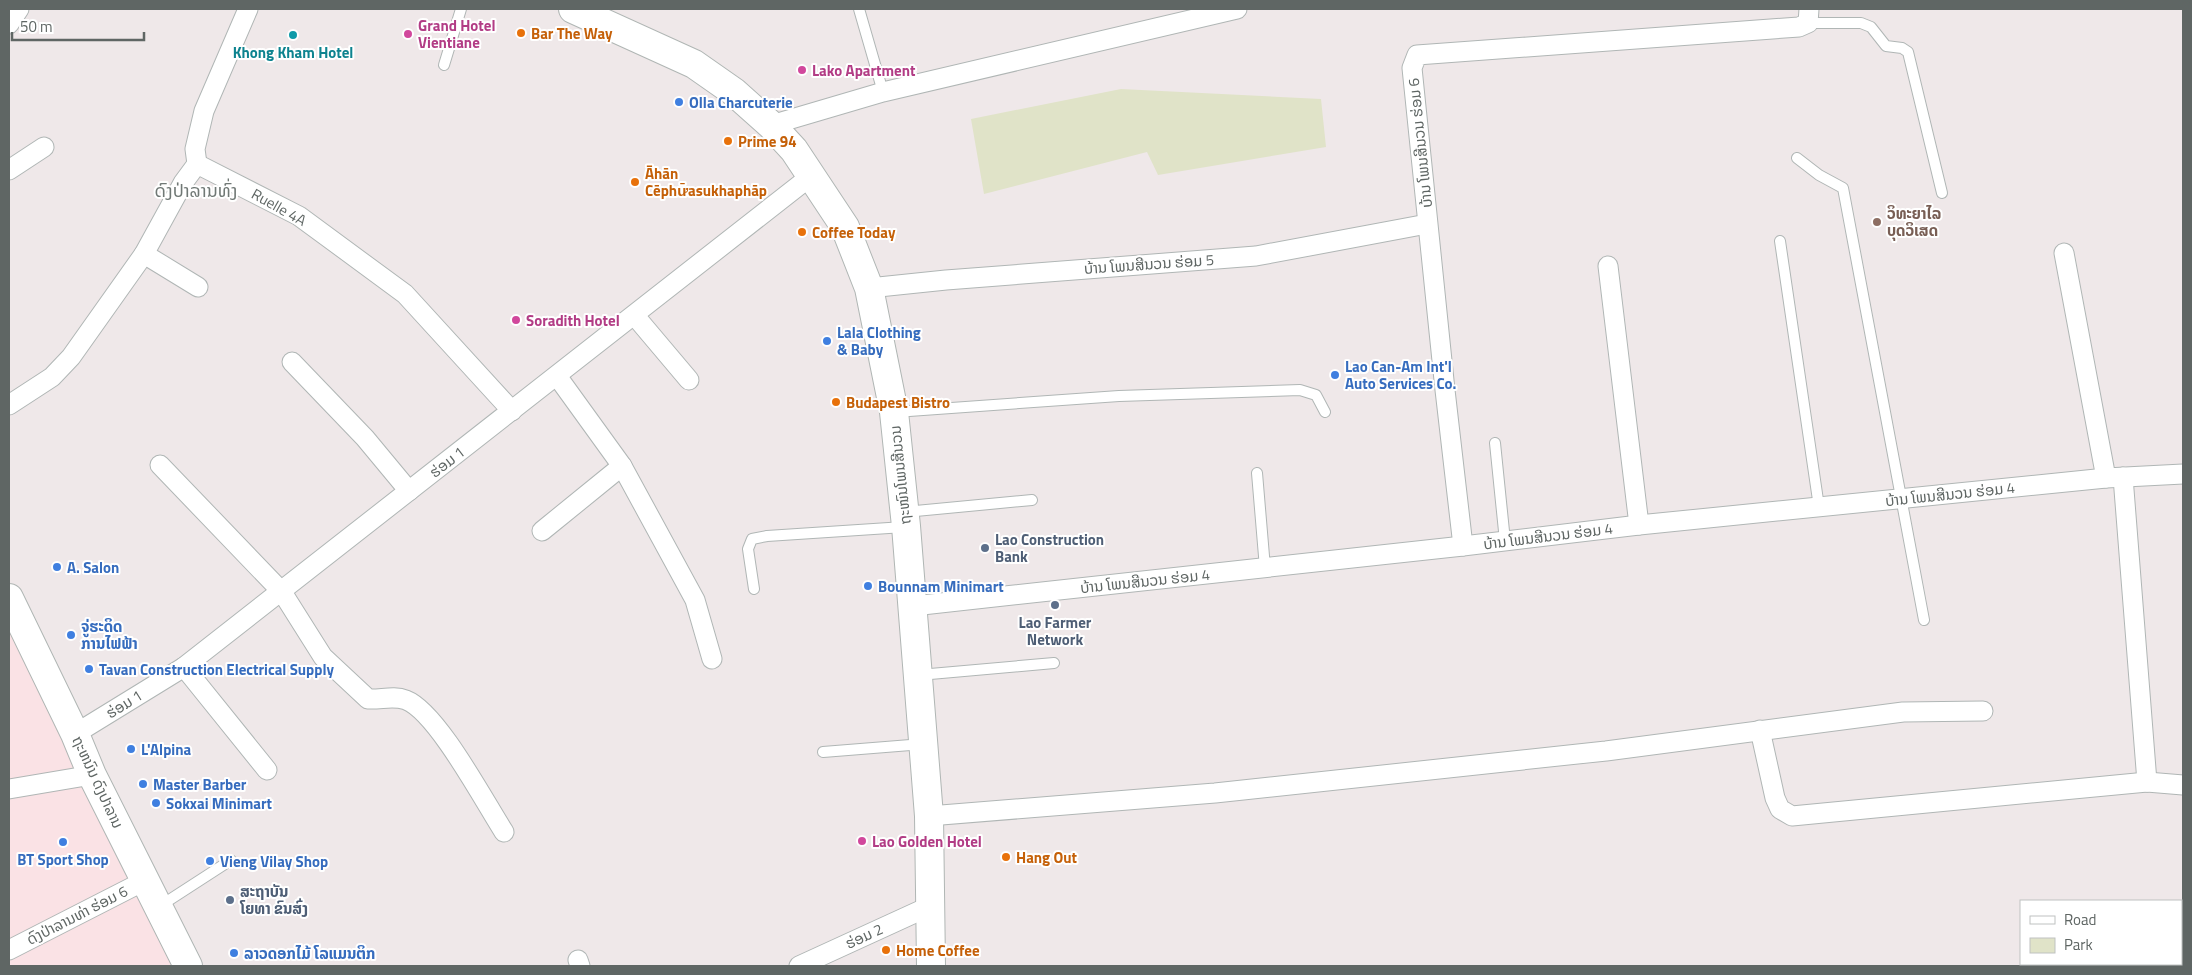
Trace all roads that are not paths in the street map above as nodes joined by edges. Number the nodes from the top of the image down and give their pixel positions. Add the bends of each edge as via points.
1 (19, 9) edge
2 (248, 9) edge
3 (461, 9) edge
4 (573, 9) edge
5 (859, 9) edge
6 (1237, 9) edge
7 (1809, 16) edge
8 (9, 24) edge
9 (444, 66) dead end
10 (883, 92) junction
11 (771, 125) junction
12 (44, 147) dead end
13 (1798, 158) dead end
14 (197, 164) junction
15 (9, 170) edge
16 (811, 176) junction
17 (1942, 192) dead end
18 (1428, 224) junction
19 (1780, 241) dead end
20 (144, 254) junction
21 (2064, 254) dead end
22 (1608, 266) dead end
23 (198, 287) dead end
24 (868, 288) junction
25 (635, 316) junction
26 (292, 362) dead end
27 (557, 376) junction
28 (689, 380) dead end
29 (9, 405) edge
30 (512, 411) junction
31 (894, 412) junction
32 (1325, 412) dead end
33 (1495, 443) dead end
34 (160, 465) dead end
35 (622, 466) junction
36 (1257, 472) dead end
37 (2183, 474) edge
38 (2115, 477) junction
39 (409, 491) junction
40 (1903, 499) junction
41 (1032, 500) dead end
42 (1819, 506) junction
43 (905, 519) junction
44 (1639, 525) junction
45 (542, 531) dead end
46 (1504, 541) junction
47 (1463, 546) junction
48 (1265, 568) junction
49 (754, 589) dead end
50 (282, 592) junction
51 (9, 598) edge
52 (913, 606) junction
53 (1924, 620) dead end
54 (712, 659) dead end
55 (1054, 663) dead end
56 (184, 667) junction
57 (918, 675) junction
58 (1983, 711) dead end
59 (1760, 730) junction
60 (75, 734) junction
61 (924, 744) junction
62 (823, 752) dead end
63 (267, 770) dead end
64 (92, 775) junction
65 (2147, 782) junction
66 (2183, 786) edge
67 (9, 789) edge
68 (929, 816) junction
69 (504, 832) dead end
70 (231, 860) dead end
71 (146, 880) junction
72 (930, 906) junction
73 (159, 907) junction
74 (9, 950) edge
75 (188, 966) edge
76 (799, 966) edge
77 (931, 966) edge

1 - 8 street
2 - 14 street via 204,111 195,149
3 - 9 lane
4 - 11 street, ຖະໜົນໂພນສີນວນ via 611,21 694,64 734,92
5 - 10 lane
6 - 10 street
7 - 17 lane via 1860,23 1871,27 1886,46 1908,52
7 - 18 street, ບ້ານ ໂພນສີນວນ ຮ່ອມ 6 via 1799,27 1417,56 1412,68
10 - 11 street
11 - 16 street, ຖະໜົນໂພນສີນວນ via 794,150
12 - 15 street
13 - 40 lane via 1843,188
14 - 20 street
14 - 30 street, Ruelle 4A via 299,216 405,294
16 - 24 street, ຖະໜົນໂພນສີນວນ via 845,227
16 - 25 street, ຮ່ອມ 1
18 - 24 street, ບ້ານ ໂພນສີນວນ ຮ່ອມ 5 via 1256,256
18 - 47 street, ບ້ານ ໂພນສີນວນ ຮ່ອມ 6
19 - 42 lane
20 - 23 street
20 - 29 street via 71,357 52,377
21 - 38 street
22 - 44 street
24 - 31 street, ຖະໜົນໂພນສີນວນ
25 - 27 street, ຮ່ອມ 1
25 - 28 street
26 - 39 street
27 - 30 street, ຮ່ອມ 1
27 - 35 street
30 - 39 street, ຮ່ອມ 1
31 - 32 lane via 1119,396 1300,390 1316,395
31 - 43 street, ຖະໜົນໂພນສີນວນ
33 - 46 lane
34 - 50 street
35 - 45 street
35 - 54 street via 695,600
36 - 48 lane
37 - 38 street, ບ້ານ ໂພນສີນວນ ຮ່ອມ 4
38 - 40 street, ບ້ານ ໂພນສີນວນ ຮ່ອມ 4
38 - 65 street
39 - 50 street, ຮ່ອມ 1
40 - 42 street, ບ້ານ ໂພນສີນວນ ຮ່ອມ 4
40 - 53 lane
41 - 43 lane
42 - 44 street, ບ້ານ ໂພນສີນວນ ຮ່ອມ 4
43 - 49 lane via 752,539 748,549
43 - 52 street, ຖະໜົນໂພນສີນວນ
44 - 46 street, ບ້ານ ໂພນສີນວນ ຮ່ອມ 4
46 - 47 street, ບ້ານ ໂພນສີນວນ ຮ່ອມ 4
47 - 48 street, ບ້ານ ໂພນສີນວນ ຮ່ອມ 4
48 - 52 street, ບ້ານ ໂພນສີນວນ ຮ່ອມ 4
50 - 56 street, ຮ່ອມ 1
50 - 69 street via 323,657 368,699 400,698 423,711 441,732
51 - 60 street, ຖະຫນົນ ດົງປາລານ
52 - 57 street, ຖະໜົນໂພນສີນວນ
55 - 57 lane
56 - 60 street, ຮ່ອມ 1
56 - 63 street
57 - 61 street, ຖະໜົນໂພນສີນວນ
58 - 59 street via 1903,712
59 - 65 street via 1775,798 1780,809 1792,816
59 - 68 street via 1606,751 1245,790
60 - 64 street, ຖະຫນົນ ດົງປາລານ
61 - 62 lane
61 - 68 street, ຖະໜົນໂພນສີນວນ
64 - 67 street
64 - 71 street, ຖະຫນົນ ດົງປາລານ
65 - 66 street
68 - 72 street, ຖະໜົນໂພນສີນວນ
70 - 73 lane
71 - 73 street, ຖະຫນົນ ດົງປາລານ
71 - 74 street, ດົງປ່າລານທ່າ ຮ່ອມ 6
72 - 76 street, ຮ່ອມ 2
72 - 77 street, ຖະໜົນໂພນສີນວນ
73 - 75 street, ຖະຫນົນ ດົງປາລານ

